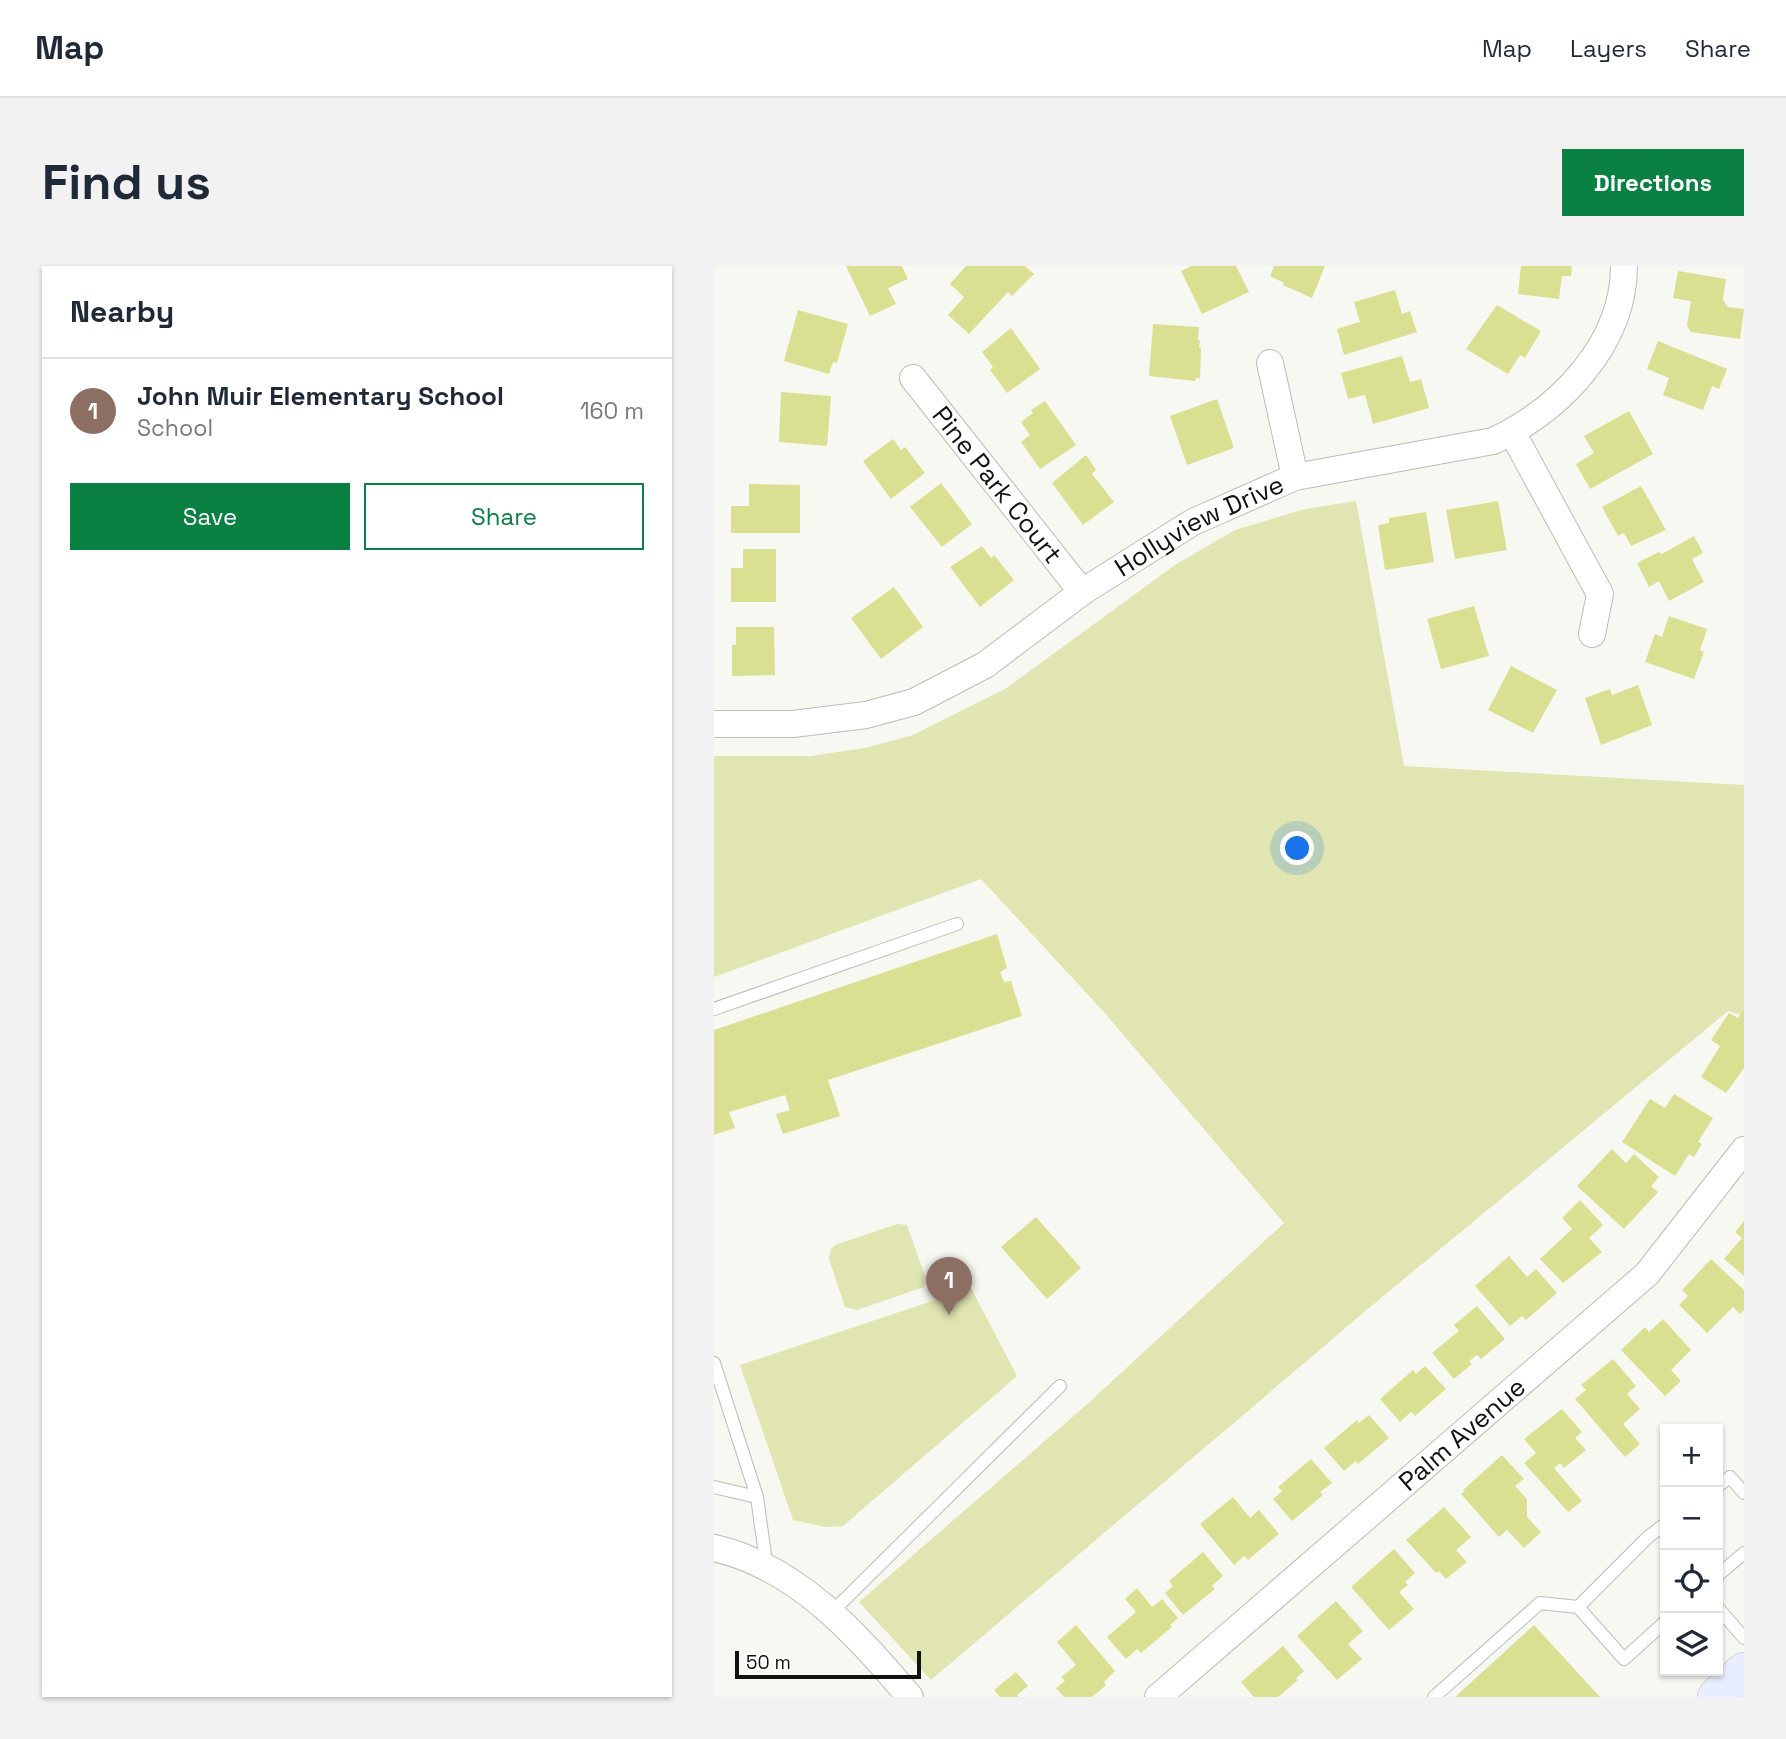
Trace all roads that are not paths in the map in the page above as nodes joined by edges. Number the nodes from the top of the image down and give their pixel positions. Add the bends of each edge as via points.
1 (1623, 266) edge
2 (1270, 363) dead end
3 (913, 378) dead end
4 (1512, 432) junction
5 (1295, 477) junction
6 (1082, 592) junction
7 (1592, 634) dead end
8 (714, 724) edge
9 (957, 924) dead end
10 (714, 1009) edge
11 (1744, 1150) edge
12 (714, 1363) edge
13 (1060, 1387) dead end
14 (1723, 1482) edge
15 (714, 1487) edge
16 (1744, 1493) edge
17 (757, 1497) junction
18 (1660, 1528) edge
19 (714, 1548) edge
20 (1744, 1552) edge
21 (767, 1569) junction
22 (1723, 1571) edge
23 (1578, 1607) junction
24 (832, 1612) junction
25 (1722, 1613) edge
26 (1660, 1627) edge
27 (1744, 1638) edge
28 (1744, 1671) edge
29 (910, 1697) edge
30 (1158, 1697) edge
31 (1434, 1697) edge
32 (1716, 1697) edge

1 - 4 street, Hollyview Drive via 1611,329 1581,377
2 - 5 street
3 - 6 street, Pine Park Court
4 - 5 street, Hollyview Drive via 1493,441
4 - 7 street via 1600,594
5 - 6 street, Hollyview Drive via 1193,522
6 - 8 street, Hollyview Drive via 985,665 914,702 866,715 793,724
9 - 10 lane
11 - 30 street, Palm Avenue via 1647,1273
12 - 17 lane
13 - 24 lane
14 - 16 lane via 1730,1477
15 - 17 lane
17 - 21 lane
18 - 23 lane
19 - 21 street
20 - 22 lane
21 - 24 street
23 - 26 lane via 1624,1659
23 - 31 lane via 1539,1603
24 - 29 street
25 - 27 lane
28 - 32 street

